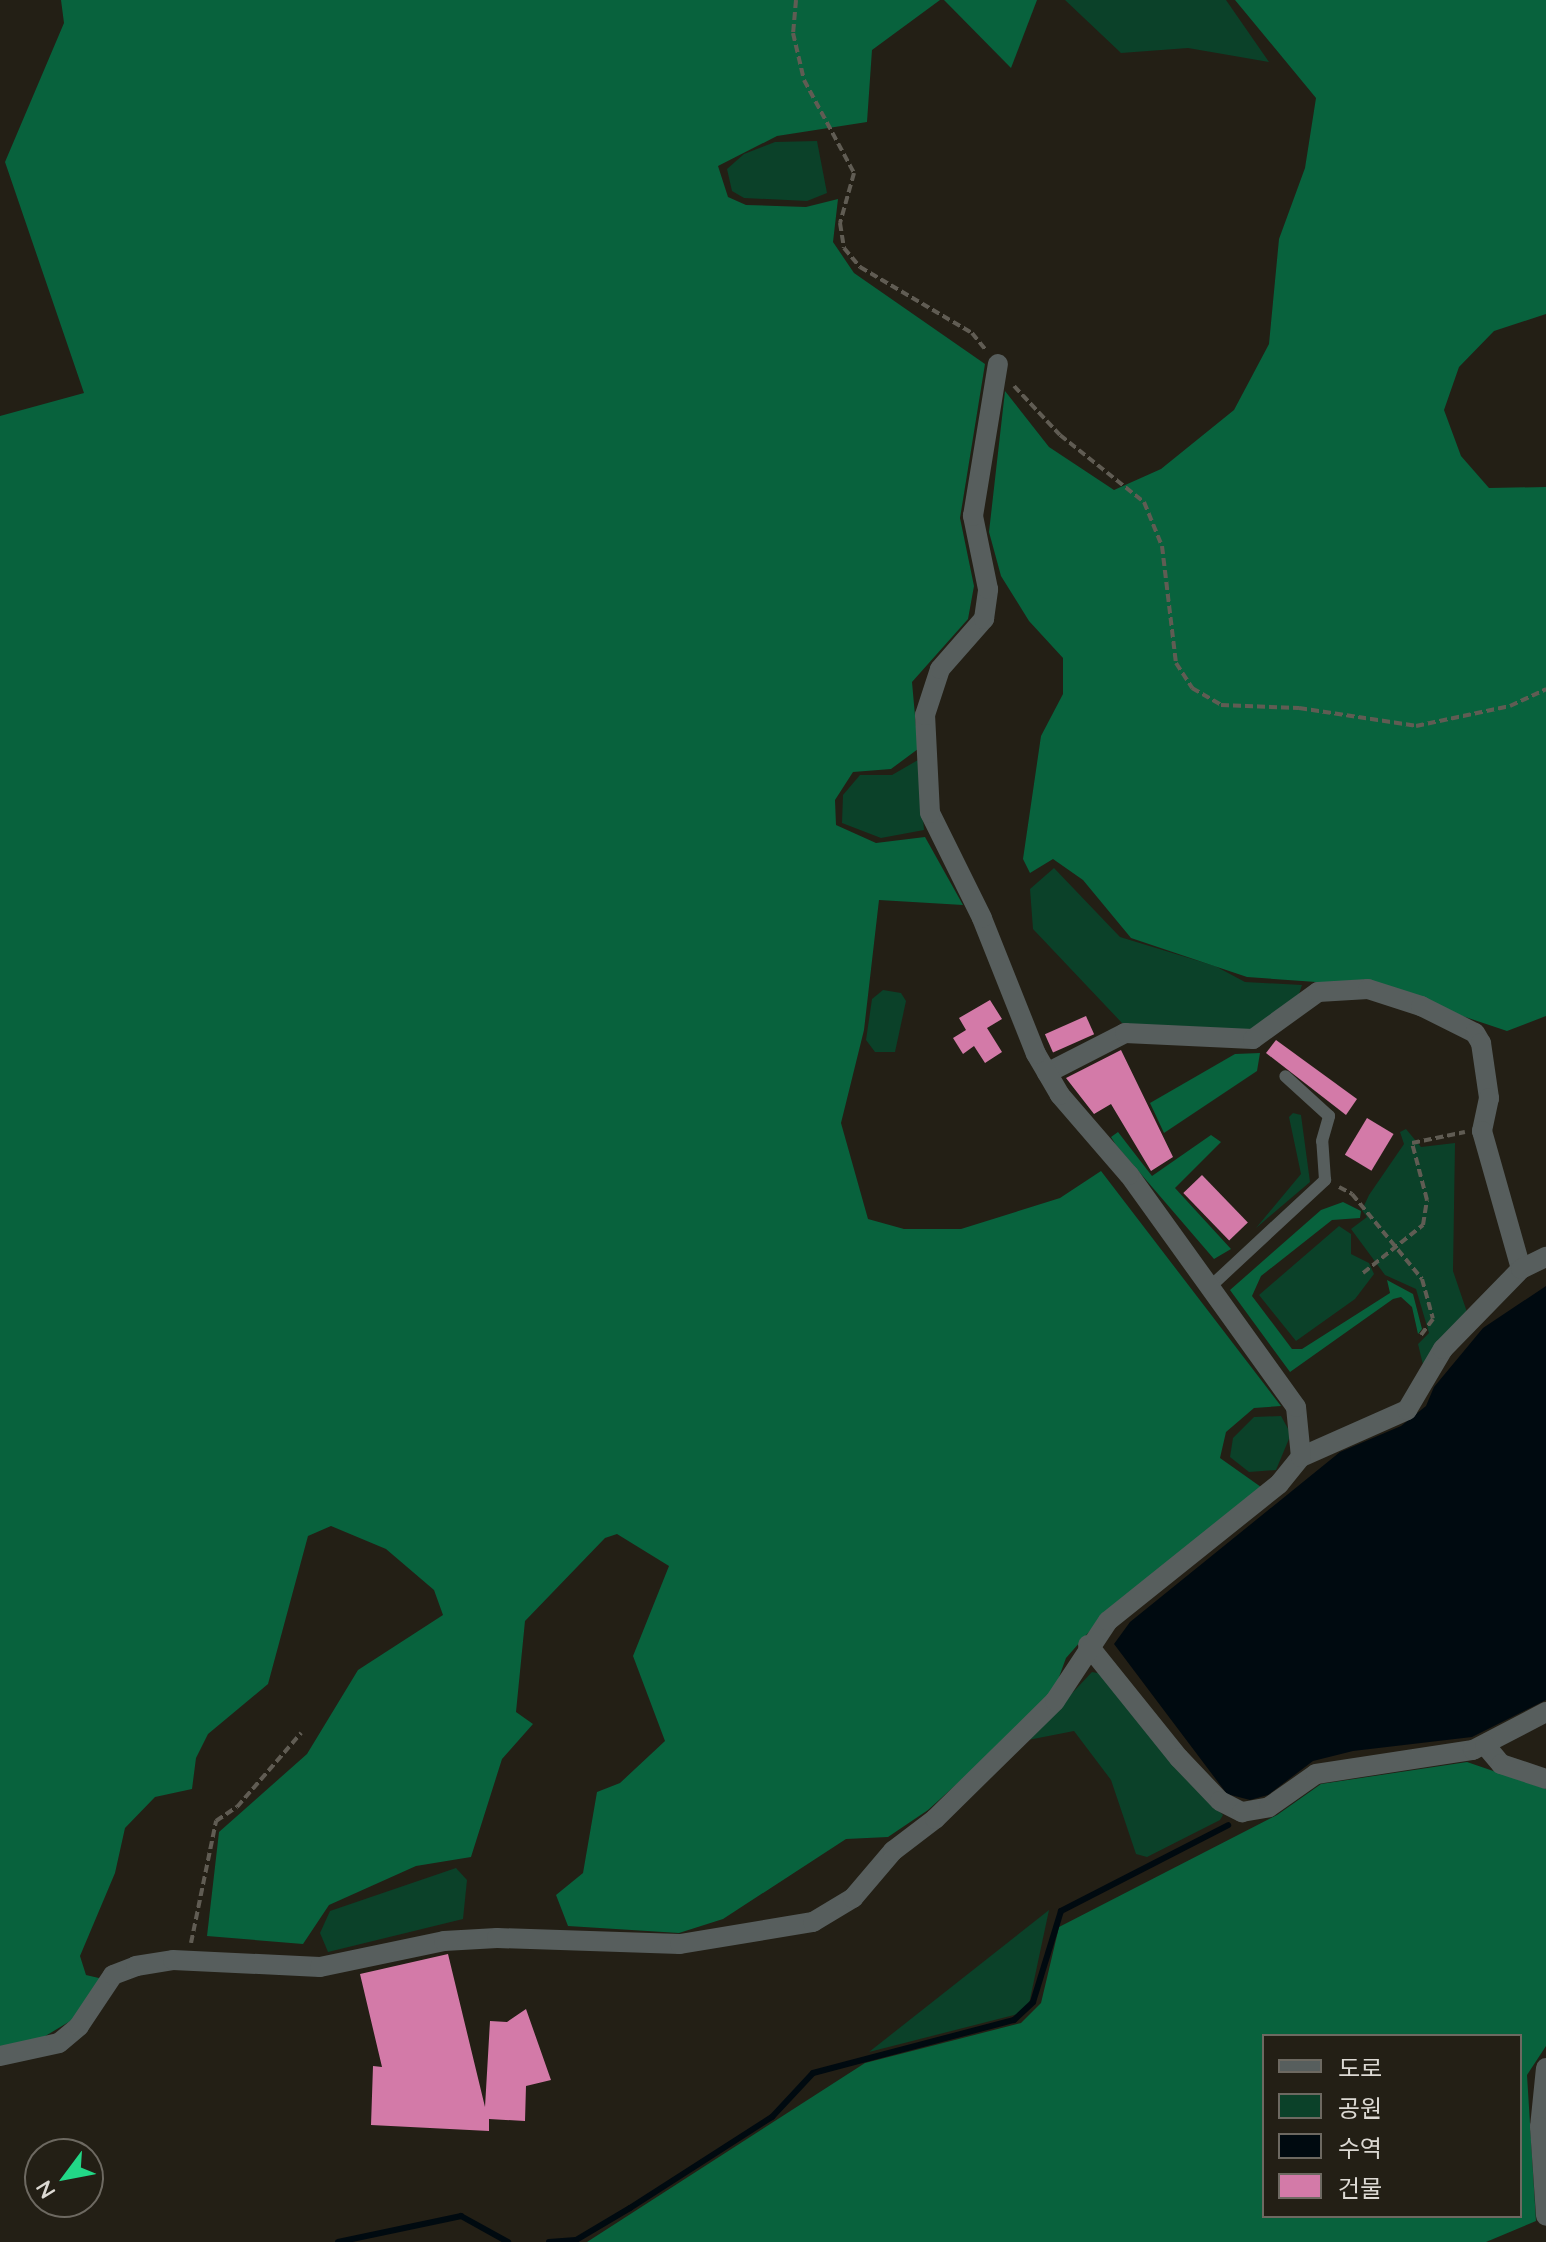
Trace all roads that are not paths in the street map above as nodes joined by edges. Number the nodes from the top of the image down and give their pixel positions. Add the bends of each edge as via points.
1 (998, 364) road end
2 (1047, 1073) junction
3 (1285, 1076) dead end
4 (1546, 1257) edge
5 (1521, 1269) junction
6 (1211, 1286) junction
7 (1301, 1457) junction
8 (1088, 1645) junction
9 (1546, 1712) edge
10 (1485, 1745) junction
11 (1546, 1779) edge
12 (0, 2056) edge
13 (1546, 2068) edge
14 (1546, 2216) edge

1 - 2 street via 973,516 988,589 984,619 940,669 925,715 930,813
2 - 5 street via 1125,1033 1253,1039 1306,995 1368,989 1475,1033 1489,1098 1482,1131
2 - 6 street
3 - 6 lane via 1329,1116 1322,1141 1325,1180
4 - 5 street
5 - 7 street via 1443,1349 1407,1410
6 - 7 street via 1296,1407
7 - 8 street via 1279,1484 1108,1621
8 - 10 street via 1179,1758 1220,1801 1242,1812 1269,1807 1316,1774
8 - 12 street via 1055,1701 893,1851 853,1898 813,1922 680,1944 444,1941 320,1967 187,1961 113,1975 79,2026 59,2043
9 - 10 street
10 - 11 street via 1501,1764
13 - 14 street via 1540,2127

